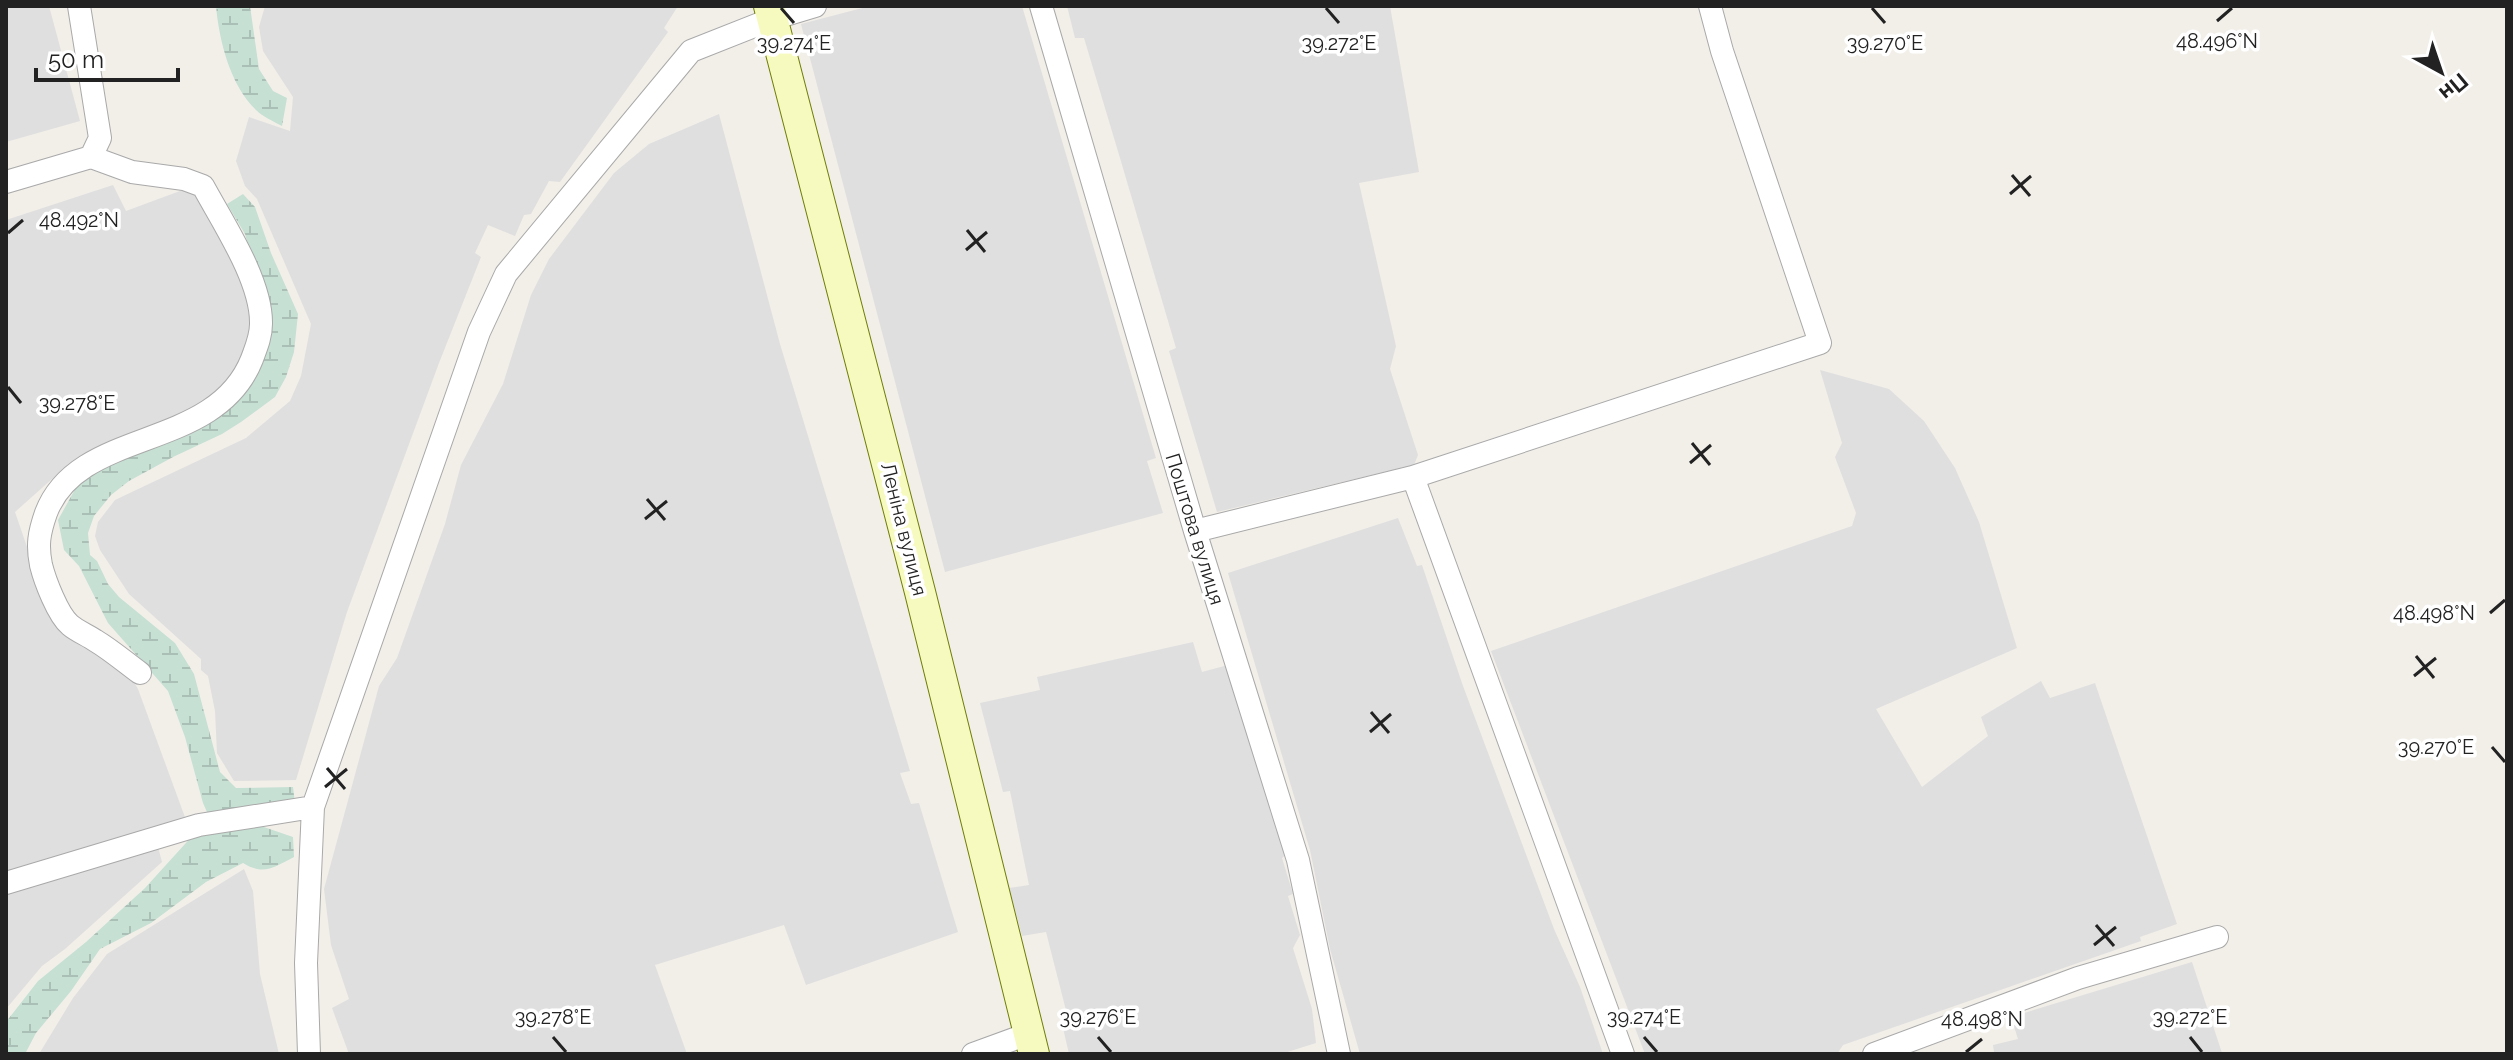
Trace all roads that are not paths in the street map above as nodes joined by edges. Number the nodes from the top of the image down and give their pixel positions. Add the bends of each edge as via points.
1 (79, 6) edge
2 (815, 6) edge
3 (1041, 6) edge
4 (1710, 6) edge
5 (771, 12) edge
6 (91, 157) junction
7 (6, 182) edge
8 (1413, 477) junction
9 (1195, 531) junction
10 (140, 673) dead end
11 (313, 807) junction
12 (6, 883) edge
13 (2217, 937) dead end
14 (1031, 1044) edge
15 (309, 1054) edge
16 (973, 1054) edge
17 (1339, 1054) edge
18 (1623, 1054) edge
19 (1874, 1054) edge

1 - 6 street via 100,138
2 - 5 street
3 - 9 street, Поштова вулиця
4 - 8 street via 1820,343
5 - 11 street via 691,51 506,274 479,332
5 - 14 street, Леніна вулиця
6 - 7 street
6 - 10 street via 132,172 203,186 238,246 261,323 245,377 232,394 208,413 99,459 64,483 43,522 36,544 45,581 67,624
8 - 9 street
8 - 18 street
9 - 17 street, Поштова вулиця via 1298,860
11 - 12 street via 199,825
11 - 15 street via 306,963
13 - 19 street via 2078,978
14 - 16 street

